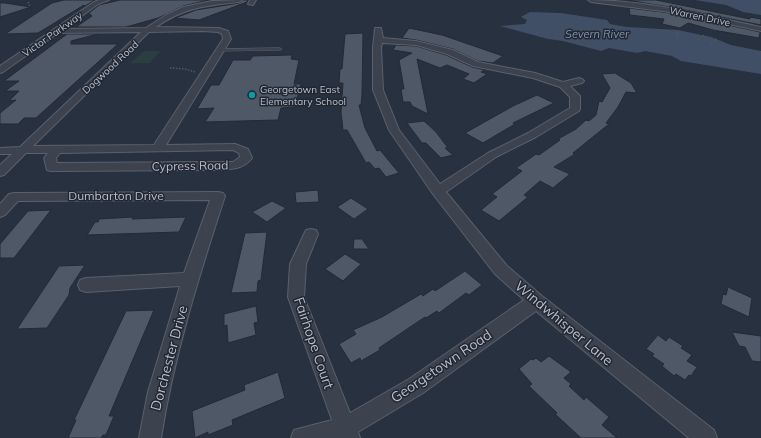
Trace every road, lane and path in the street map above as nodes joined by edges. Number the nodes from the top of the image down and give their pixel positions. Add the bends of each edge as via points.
1 (106, 0) edge
2 (239, 0) edge
3 (591, 0) edge
4 (610, 1) edge
5 (28, 2) dead end
6 (30, 7) dead end
7 (761, 29) edge
8 (148, 30) junction
9 (678, 30) dead end
10 (58, 31) junction
11 (704, 35) dead end
12 (677, 36) dead end
13 (717, 39) dead end
14 (698, 40) dead end
15 (711, 44) dead end
16 (280, 49) dead end
17 (220, 50) junction
18 (170, 68) dead end
19 (188, 68) dead end
20 (0, 70) edge
21 (579, 81) dead end
22 (563, 85) junction
23 (158, 148) junction
24 (21, 150) junction
25 (56, 150) junction
26 (0, 151) edge
27 (0, 172) edge
28 (438, 191) junction
29 (218, 196) joint
30 (0, 212) edge
31 (311, 234) dead end
32 (190, 279) junction
33 (86, 285) dead end
34 (536, 301) junction
35 (343, 435) edge
36 (150, 438) edge
37 (302, 438) edge
38 (706, 438) edge

1 - 10 street, Victor Parkway via 96,3
2 - 8 street, Dogwood Road via 188,8 169,15
3 - 4 street, Warren Drive
4 - 7 street, Warren Drive via 678,11
5 - 6 path
8 - 10 street
8 - 17 street via 219,30 225,33 227,39
8 - 24 street, Dogwood Road
9 - 12 path
10 - 20 street, Victor Parkway
11 - 14 path
13 - 15 path
16 - 17 lane
17 - 23 street
18 - 19 path
21 - 22 street
22 - 28 street via 575,96 575,109 492,155
22 - 28 street, Windwhisper Lane via 535,76 476,64 450,52 379,35 378,90 394,130
23 - 25 street, Cypress Road
23 - 25 street, Cypress Road via 235,147 244,151 246,158 236,165 217,166 51,167 50,158
24 - 25 street, Cypress Road
24 - 26 street, Cypress Road
24 - 27 street, Dogwood Road
28 - 34 street, Windwhisper Lane via 501,270
29 - 30 street, Dumbarton Drive via 14,197
29 - 32 street, Dorchester Drive
31 - 35 street, Fairhope Court via 298,264 296,297
32 - 33 street
32 - 36 street, Dorchester Drive via 158,392
34 - 35 street, Georgetown Road
34 - 38 street, Windwhisper Lane
35 - 37 street, Georgetown Road

